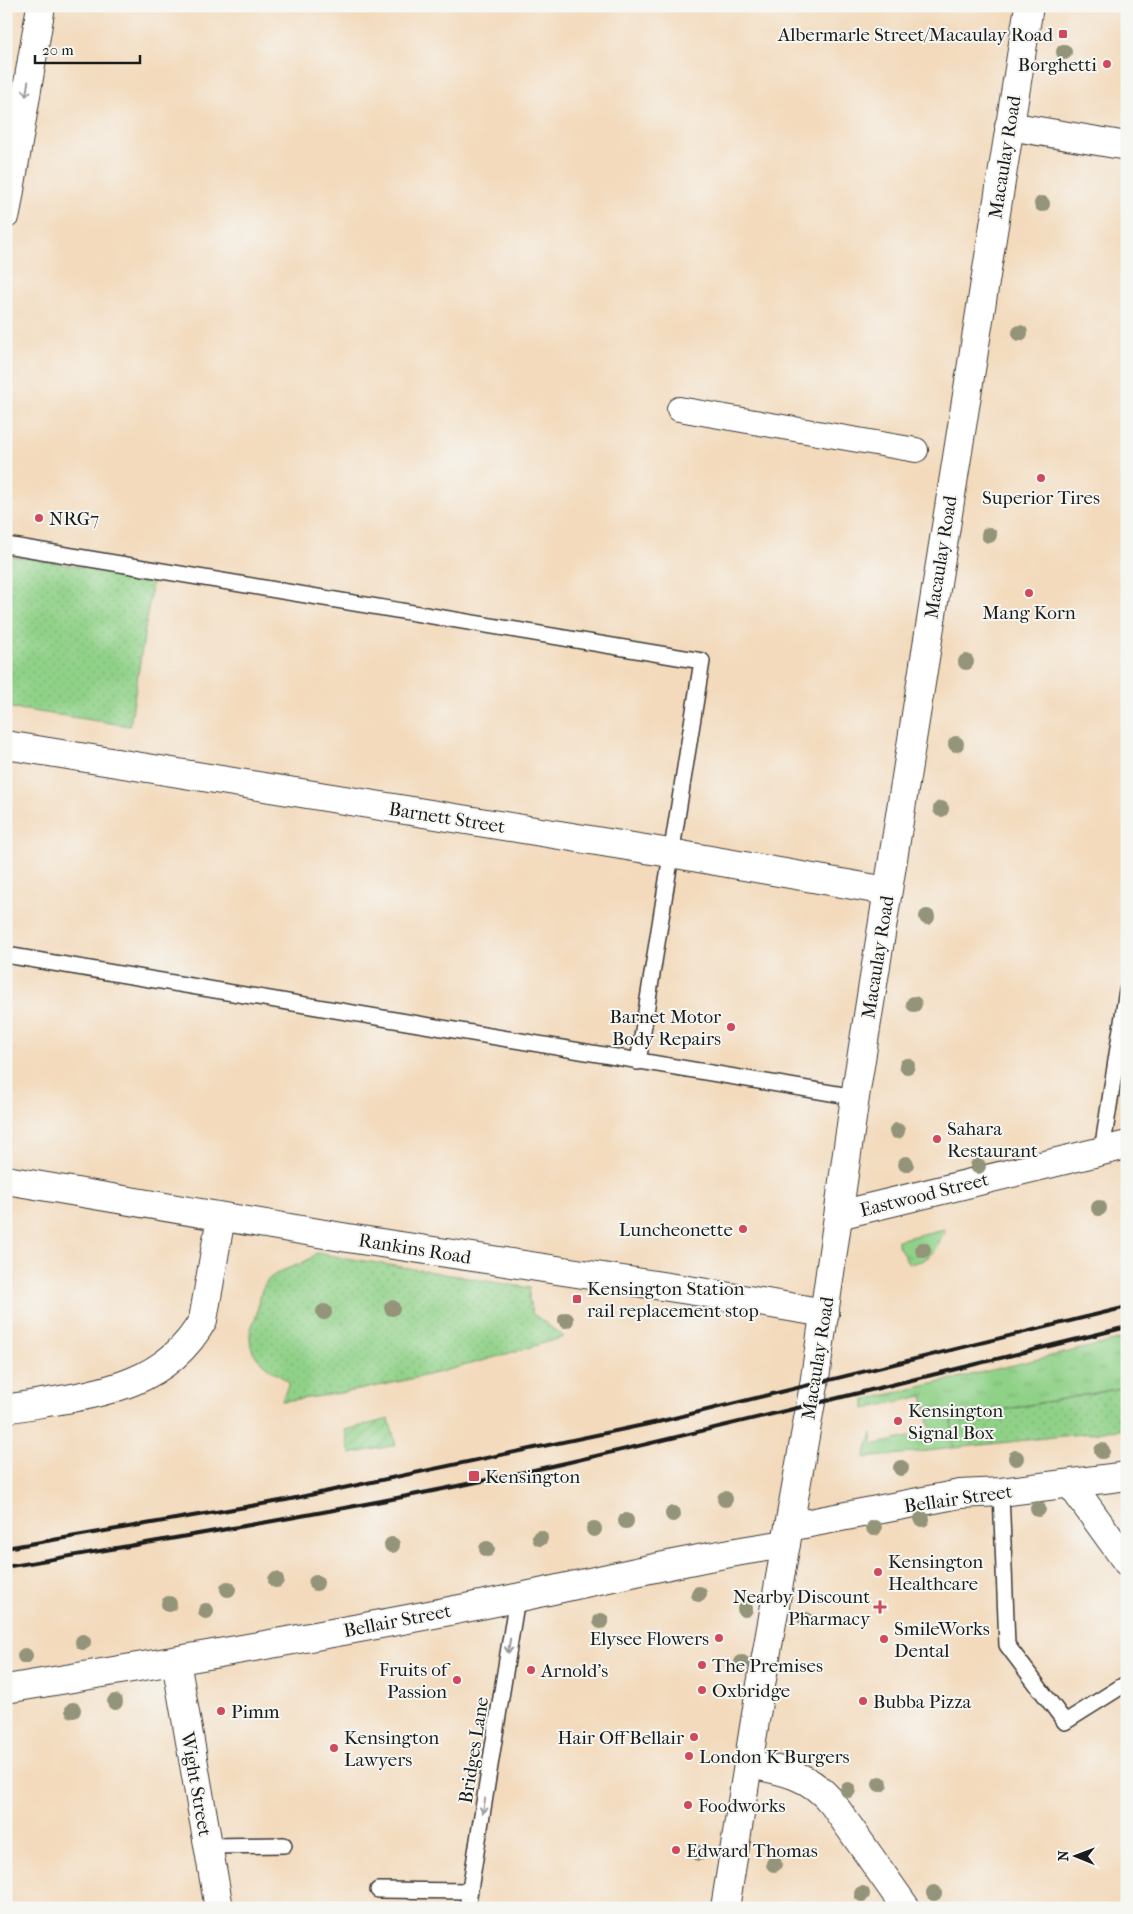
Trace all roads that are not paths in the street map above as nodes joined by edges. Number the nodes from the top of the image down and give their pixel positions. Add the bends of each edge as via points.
1 (41, 6) edge
2 (1029, 6) edge
3 (1009, 126) junction
4 (1127, 146) edge
5 (6, 214) edge
6 (679, 409) dead end
7 (916, 450) dead end
8 (6, 545) edge
9 (6, 745) edge
10 (670, 853) junction
11 (888, 891) junction
12 (6, 955) edge
13 (1127, 990) edge
14 (638, 1062) junction
15 (855, 1096) junction
16 (1114, 1148) edge
17 (6, 1180) edge
18 (839, 1215) junction
19 (221, 1217) junction
20 (825, 1313) junction
21 (6, 1408) edge
22 (1127, 1476) edge
23 (1070, 1483) junction
24 (1001, 1492) junction
25 (788, 1535) junction
26 (1127, 1562) edge
27 (517, 1598) junction
28 (176, 1661) junction
29 (1127, 1684) edge
30 (6, 1689) edge
31 (748, 1764) junction
32 (284, 1845) dead end
33 (208, 1846) junction
34 (378, 1890) dead end
35 (470, 1891) junction
36 (219, 1908) edge
37 (468, 1908) edge
38 (725, 1908) edge
39 (906, 1908) edge

1 -> 5 street
2 - 3 street, Macaulay Road
3 - 4 street
3 - 11 street, Macaulay Road
6 - 7 street
8 - 10 lane via 702,662
9 - 10 street, Barnett Street
10 - 11 street, Barnett Street
10 - 14 lane
11 - 15 street, Macaulay Road
12 - 14 lane
13 - 16 lane
14 - 15 lane
15 - 18 street, Macaulay Road
16 - 18 street, Eastwood Street
17 - 19 street, Rankins Road
18 - 20 street, Macaulay Road
19 - 20 street, Rankins Road
19 - 21 street via 205,1313 195,1334 174,1358 157,1371 124,1386
20 - 25 street, Macaulay Road
22 - 23 street, Bellair Street
23 - 24 street, Bellair Street
23 - 26 street
24 - 25 street, Bellair Street via 960,1494
24 - 29 lane via 1007,1646 1065,1722
25 - 27 street, Bellair Street via 735,1552
25 - 31 street, Macaulay Road
27 - 28 street, Bellair Street
27 -> 35 lane, Bridges Lane
28 - 30 street, Bellair Street
28 - 33 street, Wight Street
31 - 38 street, Macaulay Road
31 - 39 street via 796,1775 819,1788
32 - 33 lane
33 - 36 street, Wight Street
34 - 35 lane
35 - 37 lane, Bridges Lane

